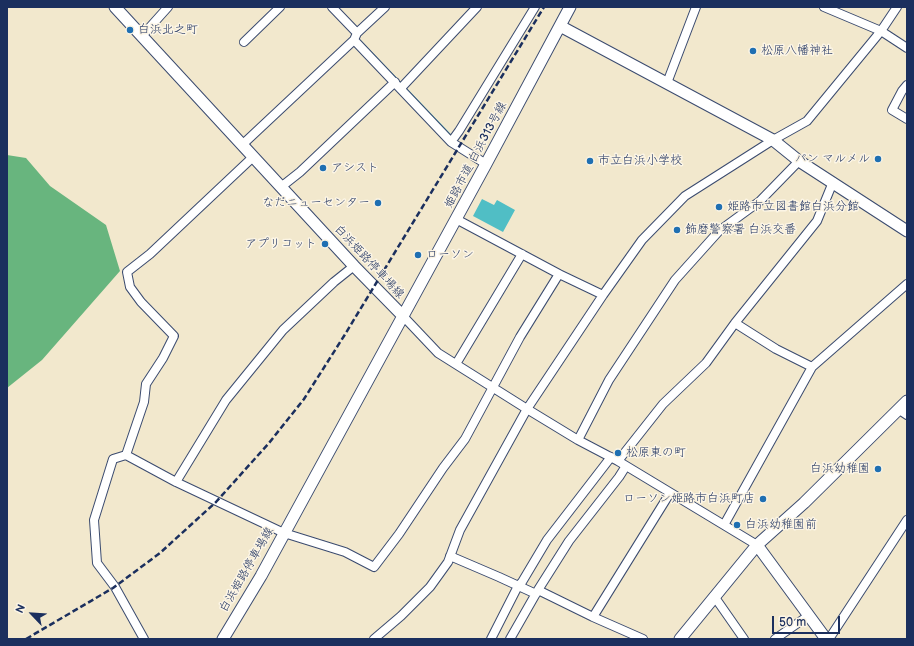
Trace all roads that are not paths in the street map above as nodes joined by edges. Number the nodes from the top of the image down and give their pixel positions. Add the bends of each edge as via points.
1 (115, 7) edge
2 (168, 7) edge
3 (280, 7) edge
4 (332, 7) edge
5 (385, 7) edge
6 (477, 7) edge
7 (535, 7) edge
8 (696, 7) edge
9 (824, 7) edge
10 (897, 7) edge
11 (566, 8) edge
12 (560, 26) junction
13 (881, 31) junction
14 (142, 36) junction
15 (356, 36) junction
16 (244, 42) dead end
17 (907, 48) edge
18 (395, 82) junction
19 (667, 83) junction
20 (907, 85) edge
21 (401, 88) junction
22 (907, 119) edge
23 (773, 140) junction
24 (451, 142) junction
25 (242, 145) junction
26 (253, 157) junction
27 (799, 161) junction
28 (486, 164) junction
29 (833, 182) junction
30 (281, 186) junction
31 (456, 219) junction
32 (907, 231) edge
33 (522, 254) junction
34 (354, 266) junction
35 (559, 274) junction
36 (907, 284) edge
37 (603, 294) junction
38 (402, 315) junction
39 (735, 323) junction
40 (456, 364) junction
41 (812, 367) junction
42 (493, 388) junction
43 (907, 400) edge
44 (527, 409) junction
45 (903, 412) edge
46 (578, 440) junction
47 (126, 455) junction
48 (614, 459) junction
49 (626, 466) junction
50 (176, 482) junction
51 (670, 493) junction
52 (907, 520) edge
53 (724, 525) junction
54 (284, 533) junction
55 (756, 545) junction
56 (450, 556) junction
57 (518, 586) junction
58 (537, 592) junction
59 (714, 596) junction
60 (808, 616) junction
61 (593, 617) junction
62 (144, 639) edge
63 (223, 639) edge
64 (374, 639) edge
65 (491, 639) edge
66 (510, 639) edge
67 (643, 639) edge
68 (680, 639) edge
69 (744, 639) edge
70 (775, 639) edge
71 (826, 639) edge
72 (829, 639) edge

1 - 14 street, 白浜姫路停車場線
2 - 14 street
3 - 16 street
4 - 15 street
5 - 15 street
6 - 21 street
7 - 24 street
8 - 19 street
9 - 13 street
10 - 13 street
11 - 12 street, 姫路市道 白浜313号線
12 - 19 street
12 - 28 street, 姫路市道 白浜313号線
13 - 17 street
13 - 23 street via 807,121
14 - 25 street, 白浜姫路停車場線
15 - 18 street
15 - 25 street
18 - 21 street
18 - 30 street via 300,172
19 - 23 street
20 - 22 street via 892,110
21 - 24 street
23 - 27 street
23 - 37 street via 685,196 642,240
24 - 28 street
25 - 26 street, 白浜姫路停車場線
26 - 30 street, 白浜姫路停車場線
26 - 47 street via 150,254 127,272 130,287 141,302 174,336 146,384 144,402
27 - 29 street
27 - 46 street via 760,201 719,231 675,280 609,380
28 - 31 street, 姫路市道 白浜313号線
29 - 32 street
29 - 39 street via 818,221
30 - 34 street, 白浜姫路停車場線
31 - 33 street
31 - 38 street, 姫路市道 白浜313号線
33 - 35 street
33 - 40 street
34 - 38 street, 白浜姫路停車場線
34 - 50 street via 283,330 226,400
35 - 37 street
35 - 42 street via 520,337
36 - 41 street
37 - 44 street
38 - 40 street via 438,353
38 - 54 street, 白浜姫路停車場線
39 - 41 street via 776,349
39 - 48 street via 706,363 663,404
40 - 42 street
41 - 53 street
42 - 44 street
42 - 54 street via 465,439 374,567 345,552
43 - 45 street
44 - 46 street
44 - 56 street via 460,530
45 - 55 street
46 - 48 street
47 - 50 street
47 - 62 street via 113,459 94,520 97,563 115,587
48 - 49 street
48 - 57 street via 547,540
49 - 51 street
49 - 58 street via 570,541
50 - 54 street
51 - 53 street
51 - 61 street
52 - 72 street
53 - 55 street
54 - 63 street, 白浜姫路停車場線
55 - 59 street
55 - 60 street
56 - 57 street
56 - 64 street via 430,587
57 - 58 street
57 - 65 street
58 - 61 street
58 - 66 street
59 - 68 street
59 - 69 street
60 - 70 street
60 - 71 street
61 - 67 street

